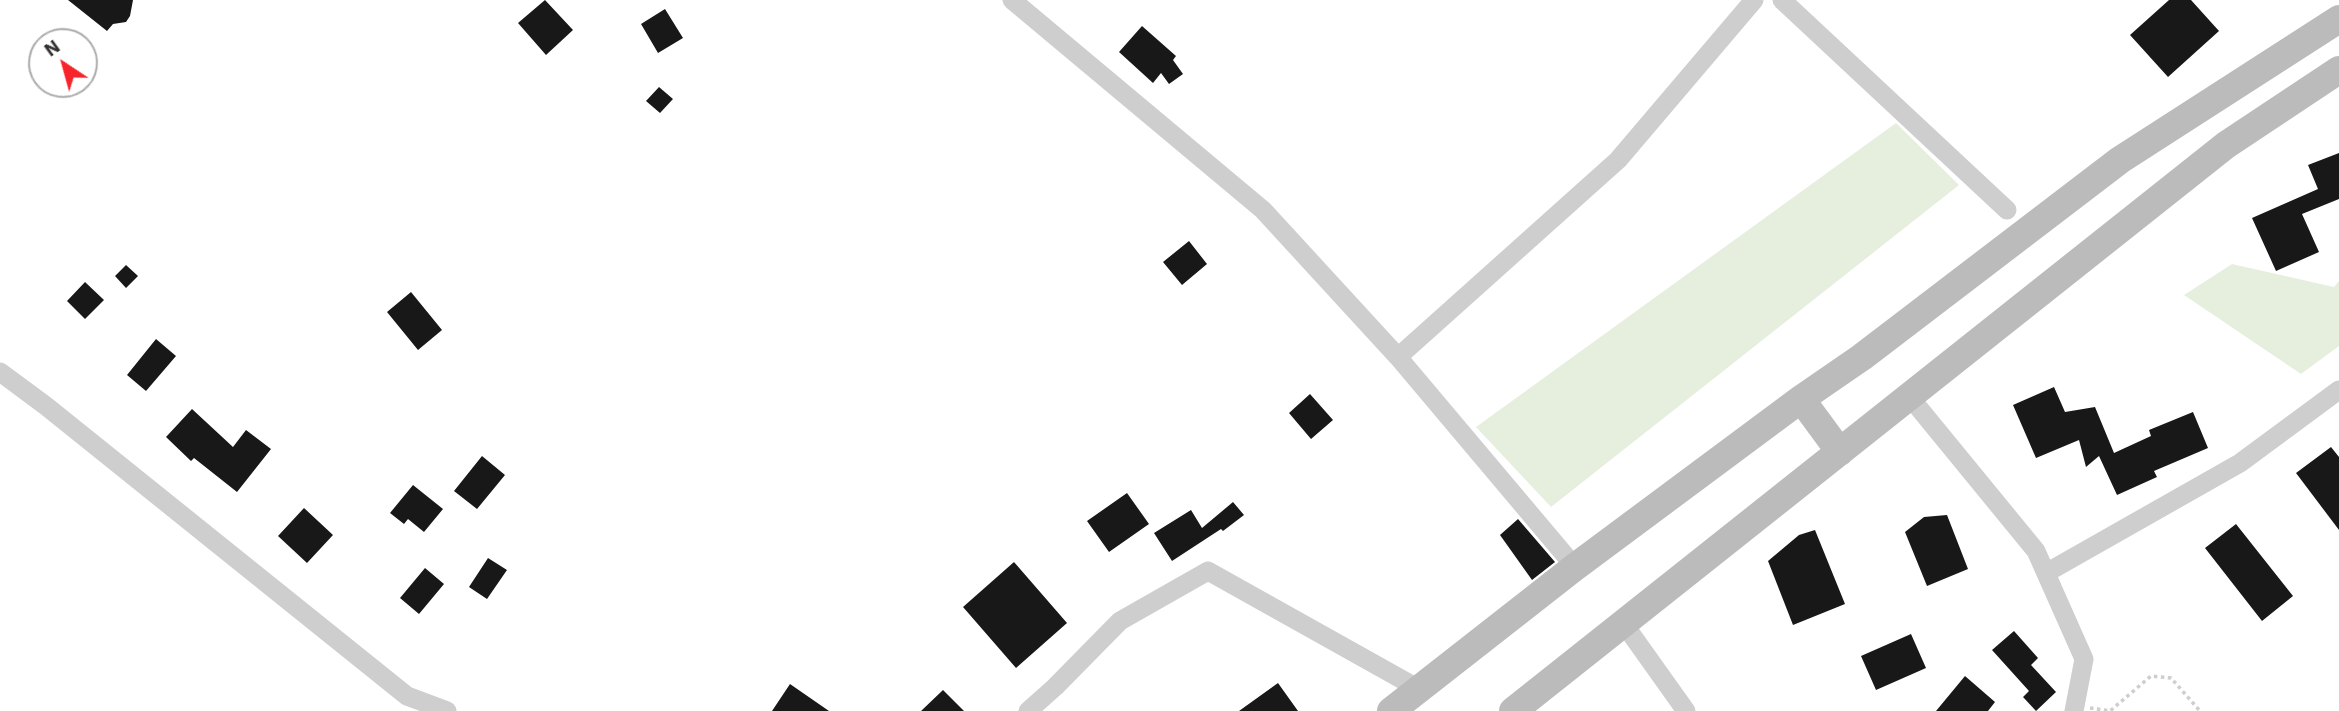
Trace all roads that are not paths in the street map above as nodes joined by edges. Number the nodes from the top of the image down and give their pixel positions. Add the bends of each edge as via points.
1 (1012, 0) edge
2 (1754, 0) edge
3 (1782, 0) edge
4 (2339, 19) edge
5 (2339, 70) edge
6 (2007, 211) dead end
7 (1398, 357) junction
8 (0, 372) edge
9 (2339, 390) edge
10 (1909, 396) junction
11 (1801, 399) junction
12 (1840, 452) junction
13 (1575, 567) junction
14 (2046, 573) junction
15 (1624, 624) junction
16 (1419, 689) junction
17 (2075, 707) edge
18 (447, 711) edge
19 (1028, 711) edge
20 (1391, 711) edge
21 (1513, 711) edge
22 (1686, 711) edge

1 - 7 street via 1263,210
2 - 7 street via 1618,160
3 - 6 street
4 - 11 main road via 2120,160
5 - 10 main road via 2226,145
7 - 13 street
8 - 18 street via 407,696
9 - 14 street via 2240,463
10 - 12 main road
10 - 14 street via 2036,551
11 - 12 main road
11 - 13 main road
12 - 15 main road
13 - 16 main road
14 - 17 street via 2084,659
15 - 21 main road
15 - 22 street
16 - 19 street via 1208,571 1120,621
16 - 20 main road

